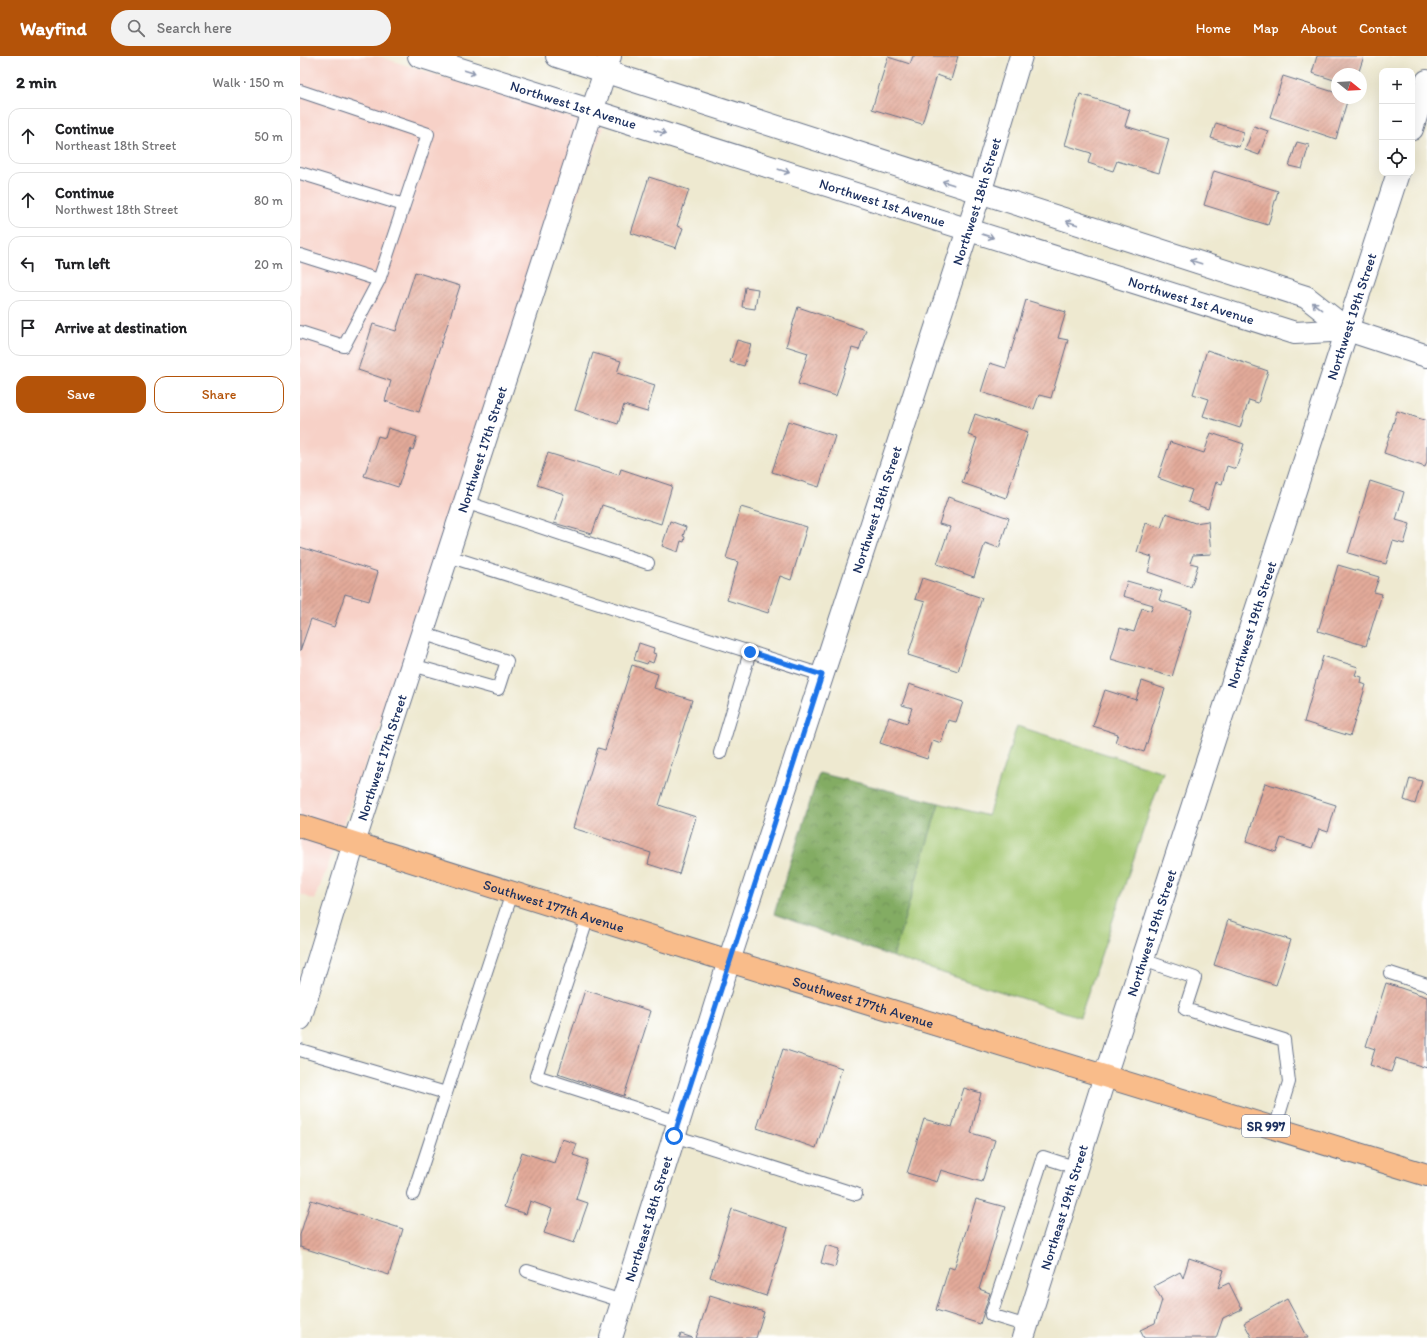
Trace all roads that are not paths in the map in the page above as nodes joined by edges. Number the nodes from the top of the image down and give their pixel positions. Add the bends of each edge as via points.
1 (419, 56) edge
2 (556, 56) edge
3 (1021, 56) edge
4 (608, 64) edge
5 (1427, 81) edge
6 (300, 91) edge
7 (593, 111) junction
8 (1415, 119) edge
9 (300, 173) edge
10 (1397, 176) edge
11 (980, 193) junction
12 (404, 205) junction
13 (967, 229) junction
14 (300, 255) edge
15 (379, 280) junction
16 (1348, 330) junction
17 (300, 332) edge
18 (1427, 356) edge
19 (465, 502) junction
20 (448, 556) junction
21 (648, 562) dead end
22 (422, 633) junction
23 (750, 652) junction
24 (412, 665) junction
25 (822, 675) junction
26 (720, 753) dead end
27 (300, 826) edge
28 (354, 843) junction
29 (512, 893) junction
30 (588, 917) junction
31 (1143, 960) junction
32 (729, 961) junction
33 (1390, 973) dead end
34 (1427, 985) edge
35 (300, 1020) edge
36 (300, 1050) edge
37 (1105, 1076) junction
38 (446, 1094) junction
39 (1274, 1128) junction
40 (676, 1129) junction
41 (1077, 1168) junction
42 (1427, 1175) edge
43 (412, 1194) dead end
44 (856, 1194) dead end
45 (527, 1271) dead end
46 (622, 1301) junction
47 (1025, 1332) edge
48 (611, 1338) edge

1 -> 7 street, Northwest 1st Avenue
2 - 4 street, Northwest 1st Avenue
3 - 11 street, Northwest 18th Street
4 - 7 street, Northwest 17th Street
11 -> 4 street, Northwest 1st Avenue
5 - 8 street
6 - 12 lane via 428,134
7 -> 13 street, Northwest 1st Avenue
7 - 19 street, Northwest 17th Street
9 - 12 lane
10 - 16 street, Northwest 19th Street
11 - 13 street, Northwest 18th Street
16 -> 11 street, Northwest 1st Avenue via 1306,297
12 - 15 lane
13 -> 16 street, Northwest 1st Avenue via 1295,333
13 - 25 street, Northwest 18th Street
14 - 15 lane
15 - 17 lane via 344,346
16 - 18 street, Northwest 1st Avenue
16 - 31 street, Northwest 19th Street
19 - 20 street, Northwest 17th Street
19 - 21 lane
20 - 22 street, Northwest 17th Street
20 - 23 lane
22 - 24 street, Northwest 17th Street
22 - 24 lane via 507,661 498,689
23 - 25 lane
23 - 26 lane
24 - 28 street, Northwest 17th Street
25 - 32 street, Northwest 18th Street
27 - 28 highway, Southwest 177th Avenue / SR 997
28 - 29 highway, Southwest 177th Avenue / SR 997
28 - 35 street, Northwest 17th Street
29 - 30 highway, Southwest 177th Avenue / SR 997
29 - 38 lane
30 - 32 highway, Southwest 177th Avenue / SR 997
30 - 40 lane via 536,1076
31 - 37 street, Northwest 19th Street
31 - 39 lane via 1195,978 1185,1009 1284,1040 1289,1082
32 - 37 highway, Southwest 177th Avenue / SR 997
32 - 40 street, Northeast 18th Street
33 - 34 lane
36 - 38 lane
37 - 39 highway, Southwest 177th Avenue / SR 997
37 - 41 street, Northeast 19th Street
38 - 43 lane
39 - 42 highway, Southwest 177th Avenue / SR 997
40 - 44 lane
40 - 46 street, Northeast 18th Street
41 - 47 street, Northeast 19th Street
41 - 47 lane via 1043,1158 992,1315
45 - 46 lane
46 - 48 street, Northeast 18th Street

